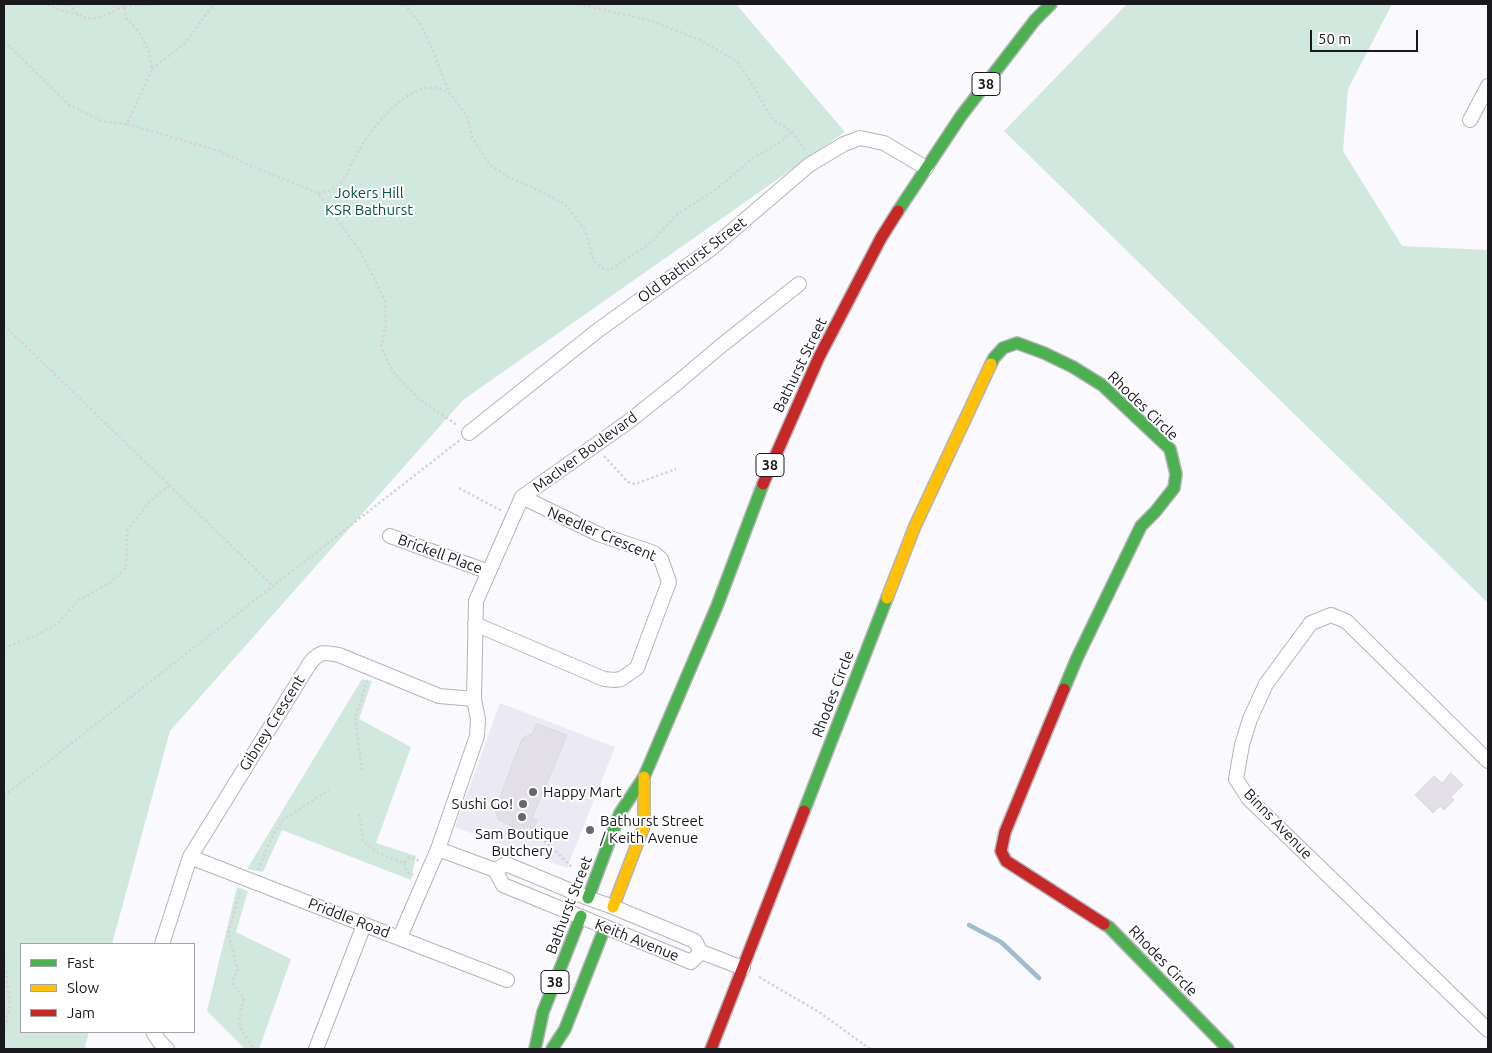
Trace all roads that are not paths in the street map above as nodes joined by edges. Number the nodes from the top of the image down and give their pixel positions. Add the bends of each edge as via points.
1 (1051, 4) edge
2 (1488, 86) edge
3 (1470, 120) dead end
4 (926, 168) junction
5 (799, 284) dead end
6 (469, 433) road end
7 (522, 497) junction
8 (390, 536) dead end
9 (489, 572) junction
10 (475, 624) junction
11 (474, 699) junction
12 (1488, 761) edge
13 (644, 777) junction
14 (438, 849) junction
15 (190, 857) junction
16 (495, 870) junction
17 (588, 898) junction
18 (613, 907) junction
19 (581, 916) junction
20 (364, 925) junction
21 (605, 927) junction
22 (400, 937) junction
23 (162, 943) edge
24 (701, 952) junction
25 (743, 968) junction
26 (507, 980) dead end
27 (1488, 1030) edge
28 (154, 1033) edge
29 (319, 1048) edge
30 (167, 1049) edge
31 (535, 1049) edge
32 (552, 1049) edge
33 (712, 1049) edge
34 (1228, 1049) edge

1 - 4 street, Bathurst Street / 38 via 961,116
2 - 3 street
4 - 6 street, Old Bathurst Street via 884,143 860,138 844,144 809,165 712,248 596,331
4 - 13 street, Bathurst Street / 38 via 881,238 819,357 774,456 717,606
5 - 7 street, MacIver Boulevard via 677,383
7 - 9 street, MacIver Boulevard
7 - 10 street, Needler Crescent via 598,534 654,553 661,559 669,582 637,668 621,679 604,679
8 - 9 street, Brickell Place
9 - 10 street, MacIver Boulevard via 476,601
10 - 11 street, MacIver Boulevard
11 - 14 street, MacIver Boulevard via 477,736
11 - 15 street, Gibney Crescent via 439,696 339,654 317,654
12 - 27 street, Binns Avenue via 1346,622 1331,615 1311,623 1266,684 1250,718 1236,779 1249,799
13 - 17 street, Bathurst Street / 38 via 620,813
13 - 18 street, Bathurst Street / 38 via 644,826
14 - 16 street, Keith Avenue
14 - 22 street, MacIver Boulevard
15 - 20 street, Priddle Road
15 - 23 street, Gibney Crescent
16 - 17 street, Keith Avenue via 506,864
16 - 19 street, Keith Avenue via 503,885
17 - 18 street, Keith Avenue
17 - 19 street, Bathurst Street / 38
18 - 21 street, Bathurst Street / 38
18 - 24 street, Keith Avenue via 695,941
19 - 21 street, Keith Avenue
19 - 31 street, Bathurst Street / 38 via 543,1012
20 - 22 street, Priddle Road
20 - 29 street
21 - 24 street, Keith Avenue via 691,962
21 - 32 street, Bathurst Street / 38 via 565,1029
22 - 26 street, Priddle Road
24 - 25 street, Keith Avenue
25 - 33 street
25 - 34 street, Rhodes Circle via 915,526 994,358 1003,348 1017,343 1073,367 1102,385 1170,449 1176,474 1174,488 1141,526 1078,658 1005,832 1001,851 1006,860 1109,927
28 - 30 street

